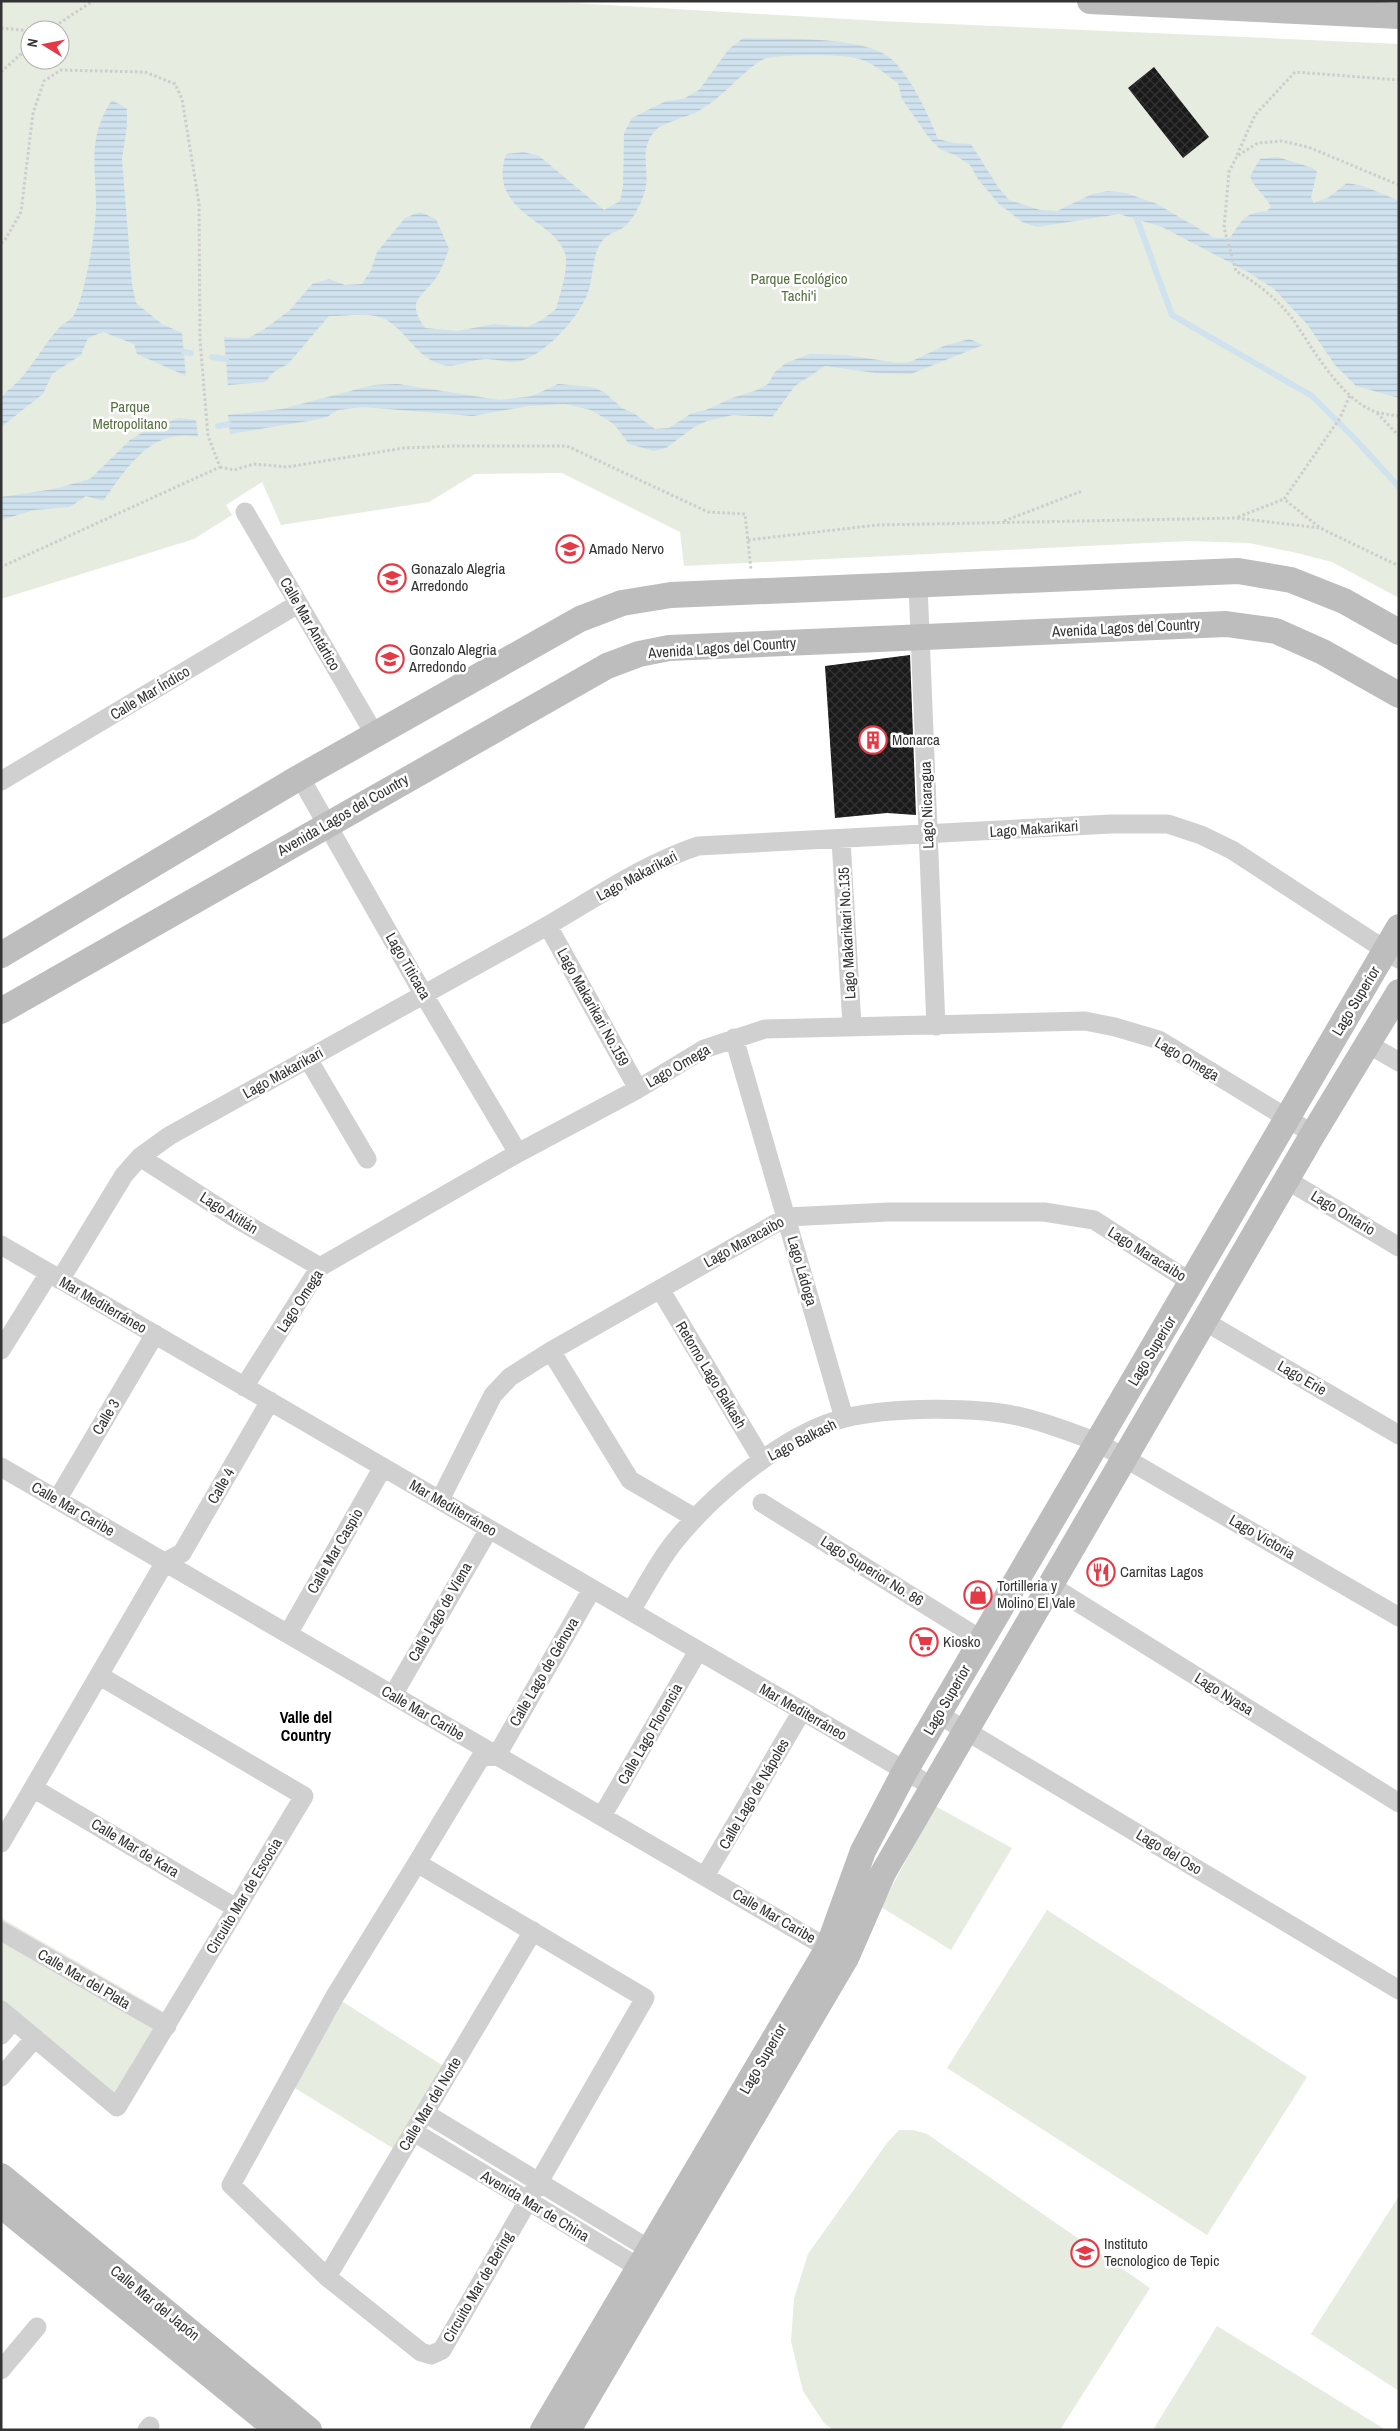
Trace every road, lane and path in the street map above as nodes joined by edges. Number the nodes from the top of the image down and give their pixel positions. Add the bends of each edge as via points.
1 (93, 1) edge
2 (1090, 1) edge
3 (1399, 16) edge
4 (64, 20) edge
5 (1, 28) edge
6 (20, 30) edge
7 (20, 55) edge
8 (1, 72) edge
9 (1399, 80) edge
10 (1237, 156) junction
11 (1399, 185) edge
12 (1, 243) edge
13 (1350, 395) junction
14 (1376, 412) junction
15 (1399, 416) edge
16 (1399, 436) edge
17 (220, 467) junction
18 (1082, 491) dead end
19 (1284, 499) junction
20 (245, 512) dead end
21 (1236, 518) junction
22 (1001, 522) junction
23 (1320, 528) junction
24 (748, 540) junction
25 (1399, 566) edge
26 (1, 567) edge
27 (918, 585) junction
28 (753, 591) junction
29 (298, 604) junction
30 (1399, 632) edge
31 (920, 637) junction
32 (1399, 695) edge
33 (374, 735) junction
34 (300, 777) junction
35 (1, 781) edge
36 (326, 824) junction
37 (928, 835) junction
38 (841, 840) junction
39 (548, 926) junction
40 (1395, 945) edge
41 (1, 955) edge
42 (1399, 992) edge
43 (424, 995) junction
44 (1, 1011) edge
45 (852, 1026) junction
46 (936, 1026) junction
47 (734, 1038) junction
48 (1368, 1044) junction
49 (308, 1059) junction
50 (1399, 1062) edge
51 (638, 1089) junction
52 (1286, 1119) junction
53 (1313, 1134) junction
54 (518, 1153) junction
55 (140, 1157) junction
56 (367, 1159) dead end
57 (1287, 1180) junction
58 (787, 1217) junction
59 (1, 1245) edge
60 (1399, 1247) edge
61 (320, 1267) junction
62 (54, 1276) junction
63 (1192, 1282) junction
64 (660, 1289) junction
65 (1206, 1322) junction
66 (154, 1334) junction
67 (1, 1350) edge
68 (551, 1351) junction
69 (244, 1387) junction
70 (270, 1401) junction
71 (844, 1418) junction
72 (1399, 1435) edge
73 (1097, 1442) junction
74 (1125, 1456) junction
75 (762, 1460) junction
76 (1, 1467) edge
77 (383, 1467) junction
78 (57, 1500) junction
79 (440, 1500) junction
80 (762, 1503) dead end
81 (695, 1518) junction
82 (489, 1529) junction
83 (165, 1562) junction
84 (1050, 1585) junction
85 (592, 1589) junction
86 (631, 1611) junction
87 (1399, 1617) edge
88 (288, 1634) junction
89 (982, 1640) junction
90 (698, 1651) junction
91 (100, 1676) junction
92 (393, 1695) junction
93 (802, 1711) junction
94 (938, 1714) junction
95 (966, 1730) junction
96 (497, 1756) junction
97 (906, 1771) junction
98 (933, 1786) junction
99 (34, 1788) junction
100 (1399, 1802) edge
101 (602, 1816) junction
102 (1, 1843) edge
103 (417, 1863) junction
104 (705, 1876) junction
105 (236, 1908) junction
106 (1, 1931) edge
107 (533, 1931) junction
108 (837, 1953) junction
109 (1399, 1990) edge
110 (7, 2016) edge
111 (167, 2026) junction
112 (1, 2035) edge
113 (34, 2038) junction
114 (1, 2077) edge
115 (425, 2113) junction
116 (414, 2132) junction
117 (1, 2176) edge
118 (539, 2183) junction
119 (527, 2201) junction
120 (1, 2205) edge
121 (654, 2265) junction
122 (327, 2277) junction
123 (37, 2327) dead end
124 (1, 2370) edge
125 (278, 2430) edge
126 (309, 2430) edge
127 (543, 2430) edge
128 (568, 2430) edge

1 - 4 path
2 - 3 street
5 - 6 path
7 - 8 path
9 - 10 path via 1295,72 1255,115
10 - 11 path via 1258,143 1282,141 1308,148
10 - 13 path via 1229,172 1224,228 1236,271 1259,284 1290,317 1318,360
12 - 17 path via 21,212 33,113 44,81 61,70 145,72 175,84 182,99 199,203 202,369 208,436
13 - 14 path
13 - 19 path via 1340,418
14 - 15 path
14 - 16 path
17 - 24 path via 234,470 254,464 287,467 404,448 567,446 708,512 745,514
17 - 26 path
18 - 22 path
19 - 21 path
19 - 23 path
20 - 29 street, Calle Mar Antártico
21 - 22 path
21 - 23 path
22 - 24 path via 876,525
23 - 25 path
24 - 28 path
27 - 28 street
27 - 30 street via 1238,571 1291,580 1344,601
27 - 31 street, Lago Nicaragua
28 - 33 street via 671,595 622,603 580,619
29 - 33 street, Calle Mar Antártico
29 - 35 street, Calle Mar Índico
31 - 32 street, Avenida Lagos del Country via 1226,624 1276,631 1323,652
31 - 36 street, Avenida Lagos del Country via 669,648 639,654 607,666
31 - 37 street, Lago Nicaragua
33 - 34 street
34 - 36 street, Lago Titicaca
34 - 41 street
36 - 43 street, Lago Titicaca
36 - 44 street, Avenida Lagos del Country
37 - 38 street, Lago Makarikari
37 - 40 street, Lago Makarikari via 1111,824 1168,824 1232,850
37 - 46 street, Lago Nicaragua
38 - 39 street, Lago Makarikari via 698,846 640,871
38 - 45 street, Lago Makarikari No.135
39 - 43 street, Lago Makarikari
39 - 51 street, Lago Makarikari No.159
40 - 52 street, Lago Superior
42 - 48 street, Lago Superior
43 - 49 street, Lago Makarikari
43 - 54 street, Lago Titicaca
45 - 46 street, Lago Omega
45 - 47 street, Lago Omega via 765,1029
46 - 52 street, Lago Omega via 1085,1021 1115,1027 1159,1040
47 - 51 street, Lago Omega via 704,1049
47 - 58 street, Lago Ládoga
48 - 50 street
48 - 53 street, Lago Superior
49 - 55 street, Lago Makarikari via 169,1136
49 - 56 street
51 - 54 street, Lago Omega
52 - 53 street, Lago Omega
52 - 63 street, Lago Superior
53 - 57 street, Lago Superior
54 - 61 street, Lago Omega
55 - 61 street, Lago Atitlán
55 - 62 street, Lago Makarikari via 124,1174
57 - 60 street, Lago Ontario
57 - 65 street, Lago Superior
58 - 63 street, Lago Maracaibo via 888,1212 1044,1212 1094,1220
58 - 64 street, Lago Maracaibo
58 - 71 street, Lago Ládoga
59 - 62 street, Mar Mediterráneo
61 - 69 street, Lago Omega
62 - 66 street, Mar Mediterráneo
62 - 67 street, Lago Makarikari
63 - 73 street, Lago Superior
64 - 68 street, Lago Maracaibo
64 - 75 street, Retorno Lago Balkash
65 - 72 street, Lago Erie
65 - 74 street, Lago Superior
66 - 69 street, Mar Mediterráneo
66 - 78 street, Calle 3
68 - 79 street, Lago Maracaibo via 510,1377 493,1396
68 - 81 street via 630,1480
69 - 70 street, Mar Mediterráneo
70 - 77 street, Mar Mediterráneo
70 - 83 street, Calle 4 via 182,1553
71 - 73 street, Lago Balkash via 901,1411 977,1410 1022,1417
71 - 75 street, Lago Balkash via 806,1434
73 - 74 street, Lago Balkash
73 - 89 street, Lago Superior
74 - 84 street, Lago Superior
74 - 87 street, Lago Victoria
75 - 81 street, Lago Balkash
76 - 78 street, Calle Mar Caribe
77 - 79 street, Mar Mediterráneo
77 - 88 street, Calle Mar Caspio
78 - 83 street, Calle Mar Caribe
79 - 82 street, Mar Mediterráneo
80 - 89 street, Lago Superior No. 86
81 - 86 street, Lago Balkash via 673,1543
82 - 85 street, Mar Mediterráneo
82 - 92 street, Calle Lago de Viena
83 - 88 street, Calle Mar Caribe
83 - 91 street
84 - 95 street, Lago Superior
84 - 100 street, Lago Nyasa
85 - 86 street, Mar Mediterráneo
85 - 96 street, Calle Lago de Génova
86 - 90 street, Mar Mediterráneo
88 - 92 street, Calle Mar Caribe
89 - 94 street, Lago Superior
90 - 93 street, Mar Mediterráneo
90 - 101 street, Calle Lago Florencia
91 - 99 street
91 - 105 street, Circuito Mar de Escocia via 304,1796
92 - 96 street, Calle Mar Caribe
93 - 97 street, Mar Mediterráneo
93 - 104 street, Calle Lago de Nápoles
94 - 95 street, Lago del Oso
94 - 97 street, Lago Superior
95 - 98 street, Lago Superior
95 - 109 street, Lago del Oso
96 - 101 street, Calle Mar Caribe
96 - 103 street, Circuito Mar de Bering via 481,1757
97 - 98 street, Mar Mediterráneo
97 - 108 street, Lago Superior via 863,1851
98 - 108 street, Lago Superior
99 - 102 street
99 - 105 street, Calle Mar de Kara
101 - 104 street, Calle Mar Caribe
103 - 107 street, Circuito Mar de Bering
103 - 122 street, Circuito Mar de Bering via 334,1996 231,2185
104 - 108 street, Calle Mar Caribe
105 - 111 street, Circuito Mar de Escocia
106 - 111 street, Calle Mar del Plata
107 - 115 street, Calle Mar del Norte
107 - 118 street, Circuito Mar de Bering via 645,1998
108 - 121 street, Lago Superior
110 - 112 street, Circuito Mar de Escocia
110 - 113 street, Circuito Mar de Escocia
111 - 113 street, Circuito Mar de Escocia via 117,2107
113 - 114 street
115 - 116 street, Calle Mar del Norte
115 - 118 street, Avenida Mar de China
116 - 119 street, Avenida Mar de China
116 - 122 street, Calle Mar del Norte
117 - 126 street, Calle Mar del Japón
118 - 119 street, Circuito Mar de Bering
118 - 121 street, Avenida Mar de China
119 - 121 street, Avenida Mar de China
119 - 122 street, Circuito Mar de Bering via 442,2350 431,2355 421,2352
120 - 125 street, Calle Mar del Japón
121 - 127 street, Lago Superior
121 - 128 street, Lago Superior
123 - 124 street

